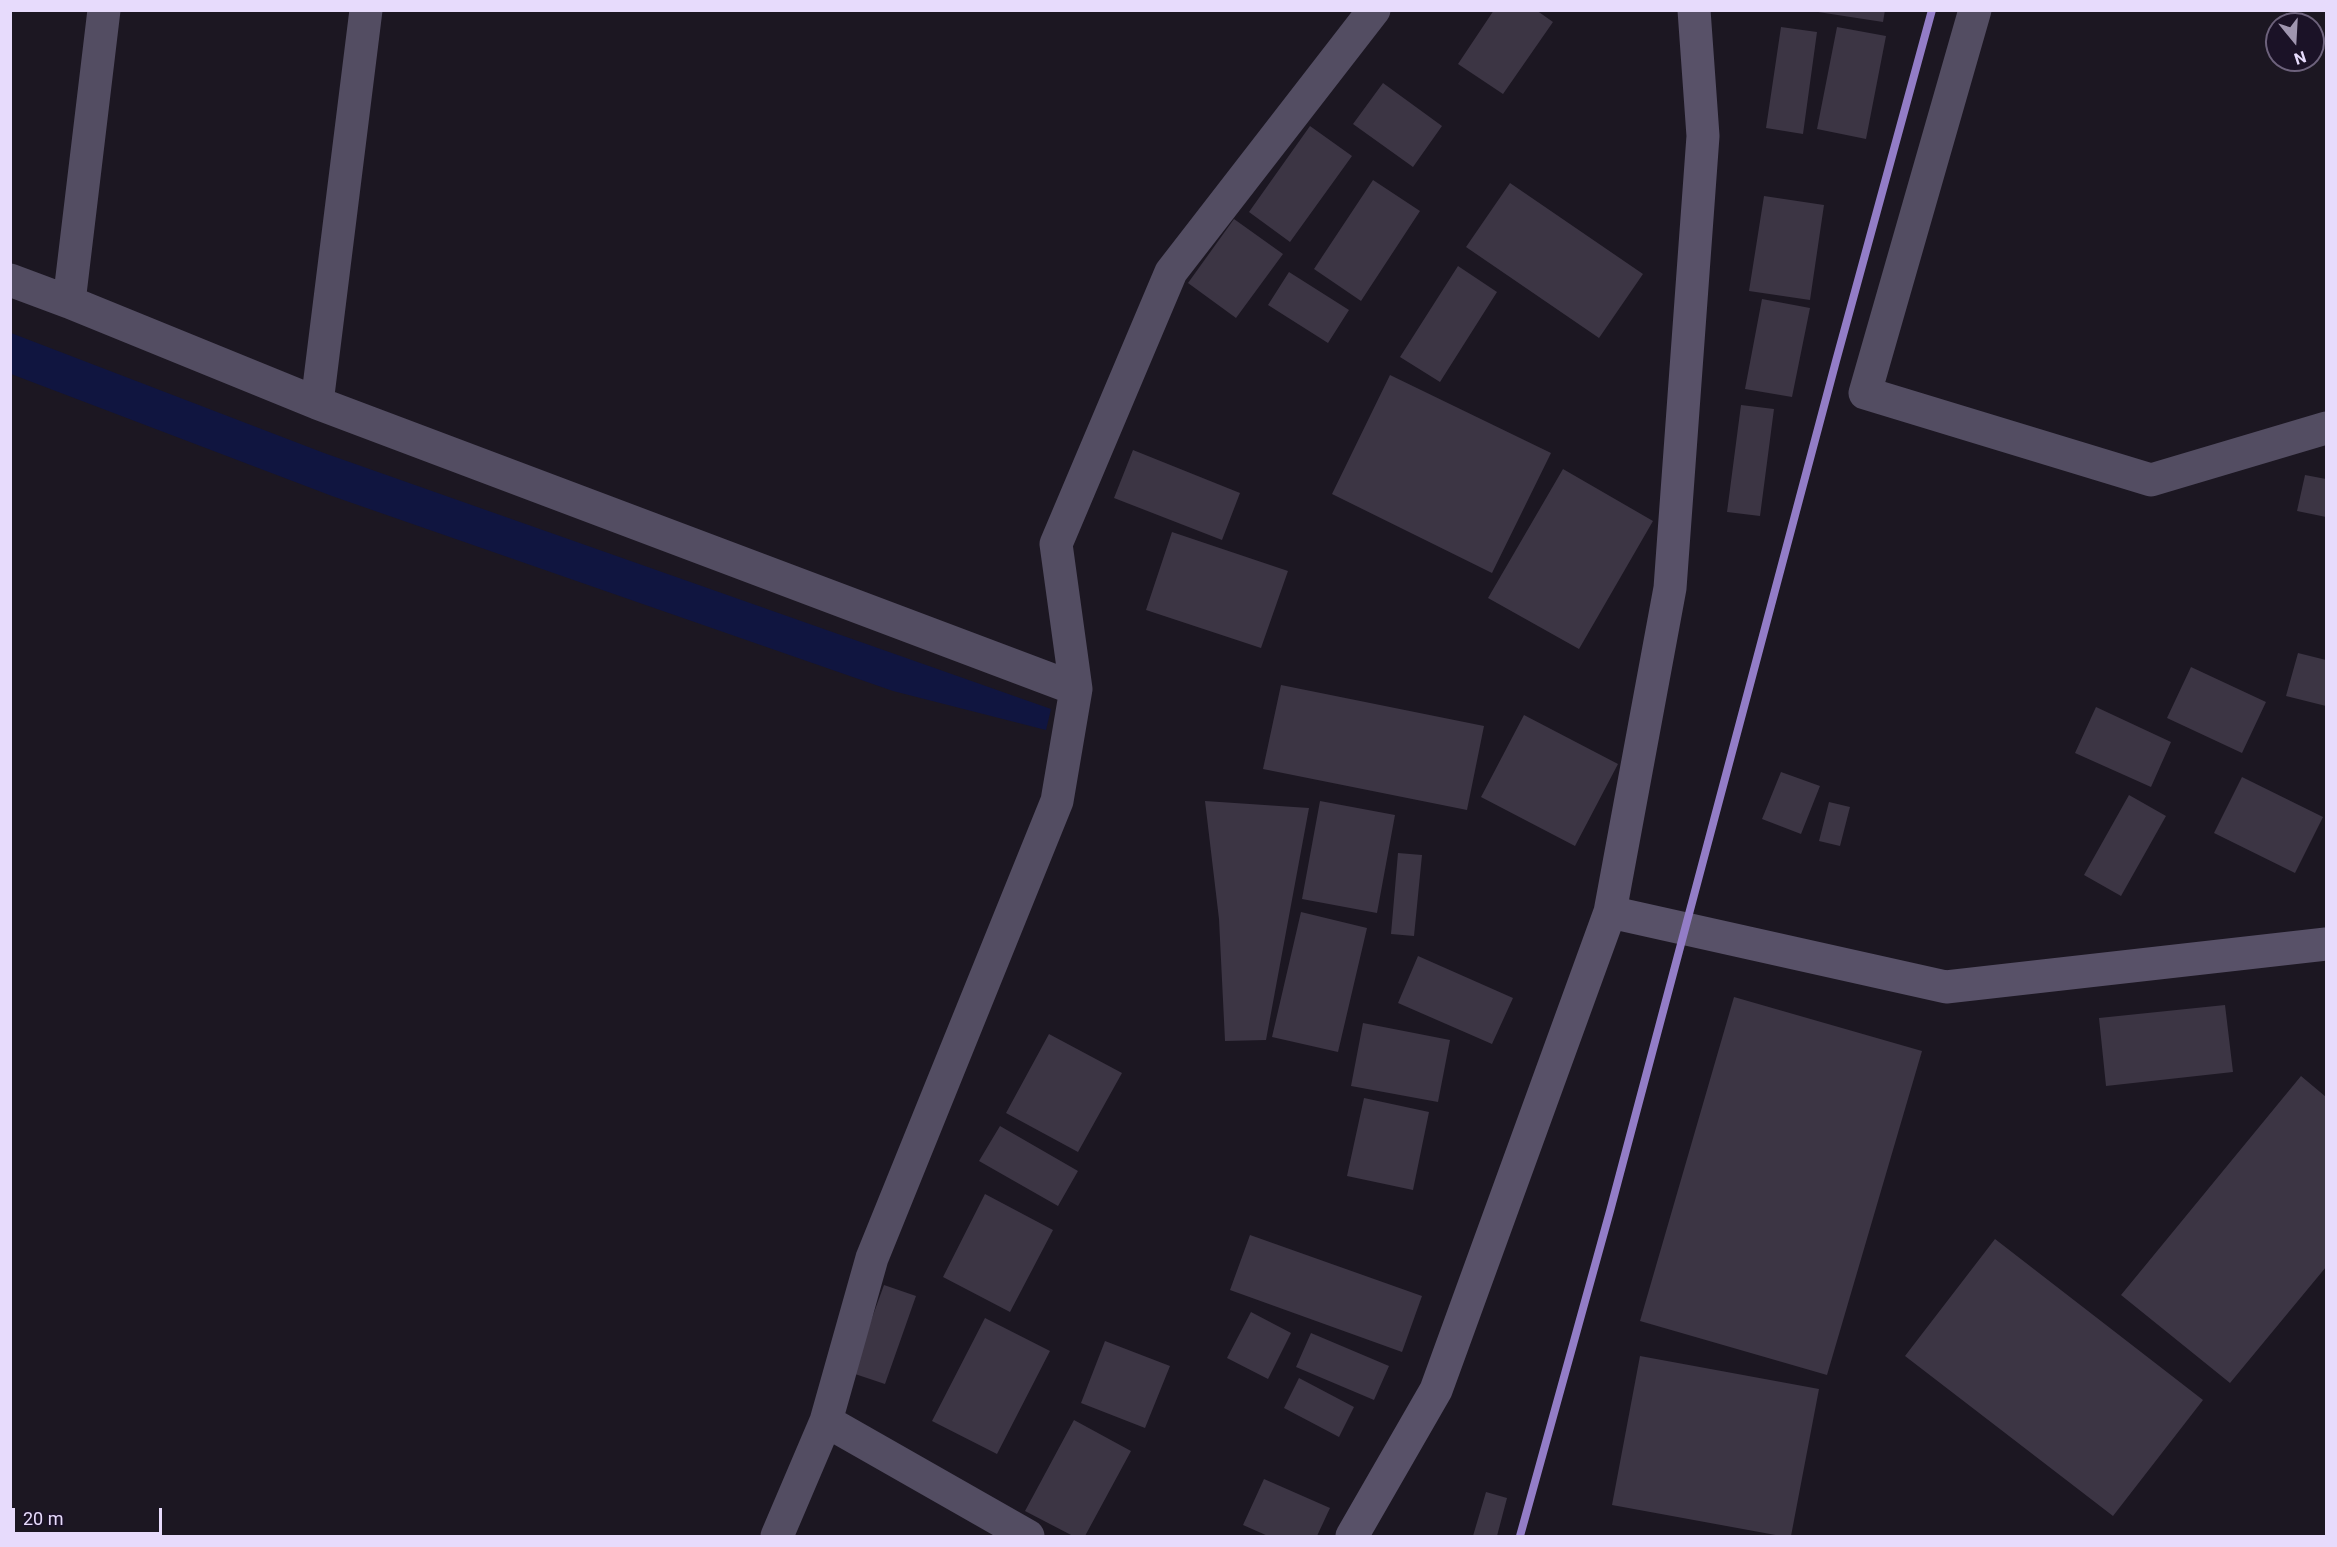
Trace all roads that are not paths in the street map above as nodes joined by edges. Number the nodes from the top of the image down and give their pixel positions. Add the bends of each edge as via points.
1 (104, 10) edge
2 (366, 10) edge
3 (1374, 10) edge
4 (1694, 10) edge
5 (1975, 10) edge
6 (10, 280) edge
7 (69, 302) junction
8 (317, 403) junction
9 (2326, 428) edge
10 (1076, 689) junction
11 (1610, 912) junction
12 (2326, 945) edge
13 (826, 1421) junction
14 (777, 1536) edge
15 (1028, 1536) edge
16 (1352, 1536) edge

1 - 7 street
2 - 8 street
3 - 10 street via 1171,272 1056,544
4 - 11 street via 1702,136 1670,588
5 - 9 street via 1865,393 2151,480
6 - 7 street
7 - 8 street
8 - 10 street
10 - 13 street via 1057,801 872,1258
11 - 12 street via 1946,987
11 - 16 street via 1436,1390
13 - 14 street
13 - 15 street

